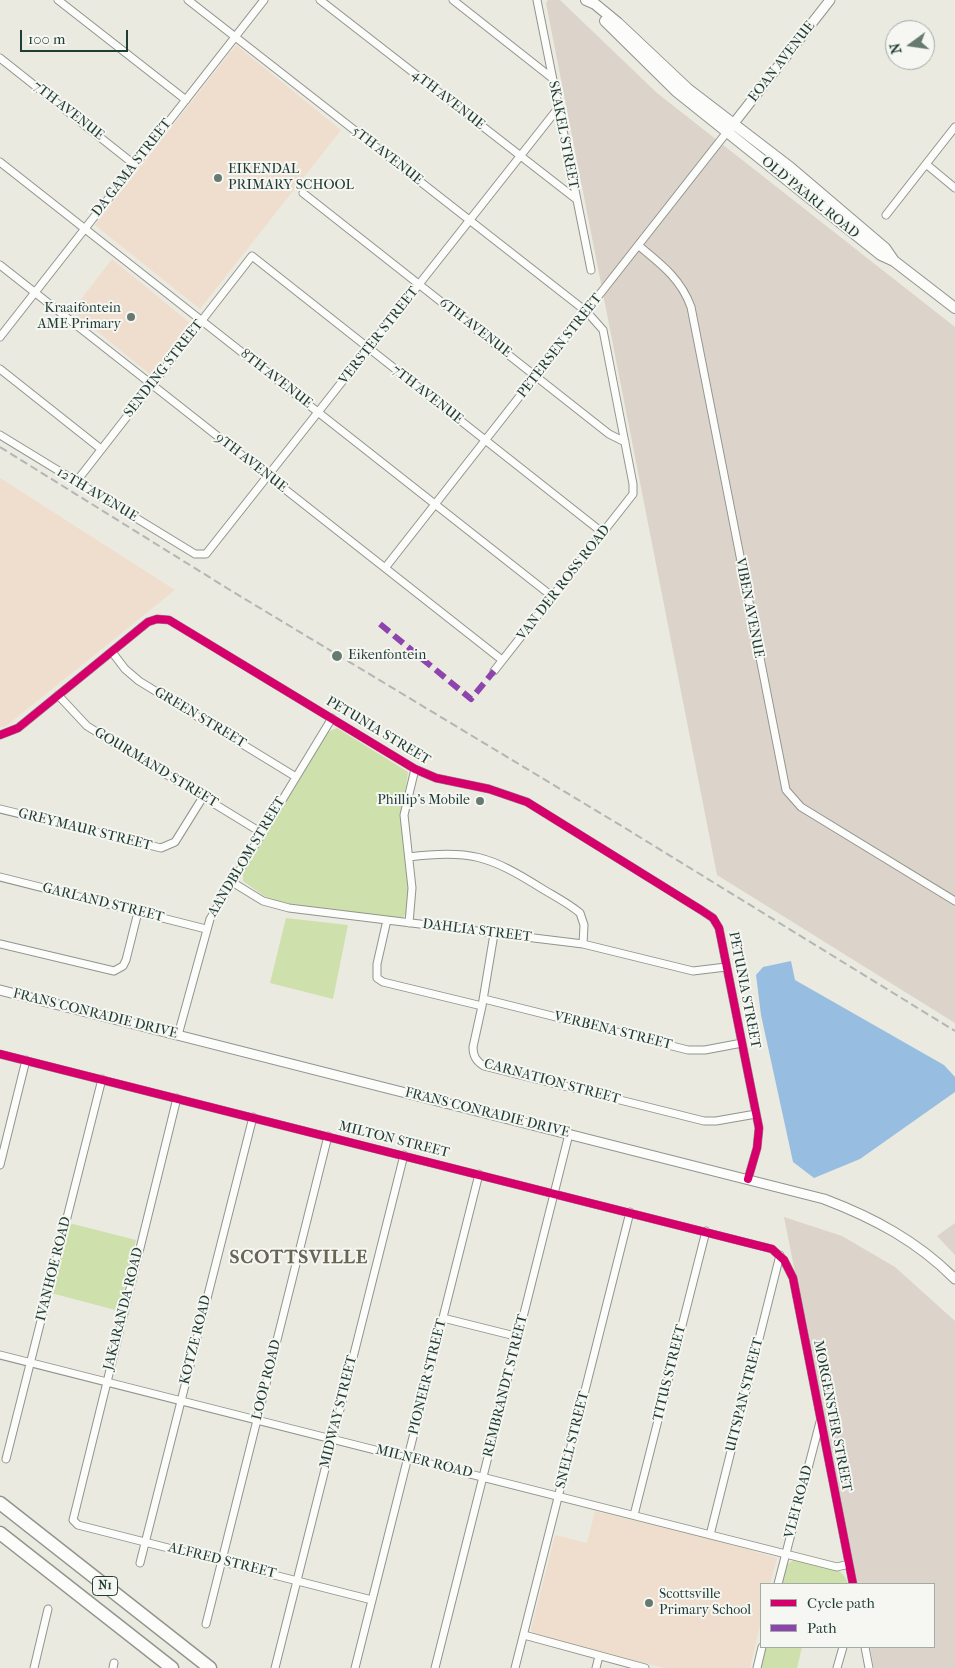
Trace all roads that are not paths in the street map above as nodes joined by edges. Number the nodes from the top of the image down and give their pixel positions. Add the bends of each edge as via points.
1 (58, 0) edge
2 (188, 0) edge
3 (264, 0) edge
4 (320, 0) edge
5 (453, 0) edge
6 (537, 0) edge
7 (830, 0) edge
8 (587, 1) edge
9 (235, 37) junction
10 (0, 58) edge
11 (552, 78) junction
12 (186, 100) junction
13 (558, 107) junction
14 (734, 123) junction
15 (955, 128) edge
16 (727, 132) junction
17 (520, 157) junction
18 (0, 162) edge
19 (926, 164) junction
20 (135, 165) junction
21 (955, 188) edge
22 (303, 193) dead end
23 (576, 199) junction
24 (886, 215) dead end
25 (469, 221) junction
26 (85, 228) junction
27 (639, 246) junction
28 (252, 256) joint
29 (894, 261) junction
30 (0, 265) edge
31 (591, 270) dead end
32 (419, 284) junction
33 (35, 292) junction
34 (955, 308) edge
35 (587, 312) junction
36 (202, 320) junction
37 (0, 336) edge
38 (369, 349) junction
39 (0, 369) edge
40 (536, 377) junction
41 (152, 385) junction
42 (319, 412) junction
43 (0, 435) edge
44 (486, 441) junction
45 (625, 442) junction
46 (101, 449) junction
47 (268, 476) junction
48 (76, 482) junction
49 (435, 504) junction
50 (603, 534) junction
51 (194, 554) joint
52 (385, 568) junction
53 (553, 597) junction
54 (112, 652) junction
55 (502, 660) junction
56 (494, 671) dead end
57 (58, 695) junction
58 (332, 718) junction
59 (0, 735) edge
60 (415, 769) junction
61 (296, 777) junction
62 (203, 797) junction
63 (0, 809) edge
64 (262, 833) junction
65 (409, 857) junction
66 (0, 877) edge
67 (232, 882) junction
68 (955, 901) edge
69 (138, 912) junction
70 (387, 920) junction
71 (409, 923) junction
72 (206, 929) junction
73 (494, 934) junction
74 (0, 944) edge
75 (583, 944) junction
76 (726, 967) junction
77 (0, 990) edge
78 (483, 1002) junction
79 (178, 1035) junction
80 (742, 1043) junction
81 (0, 1054) edge
82 (26, 1060) junction
83 (102, 1079) junction
84 (177, 1098) junction
85 (756, 1114) junction
86 (253, 1117) junction
87 (570, 1134) junction
88 (328, 1136) junction
89 (404, 1155) junction
90 (0, 1165) edge
91 (479, 1174) junction
92 (748, 1179) junction
93 (555, 1193) junction
94 (630, 1212) junction
95 (706, 1231) junction
96 (780, 1255) junction
97 (955, 1279) edge
98 (443, 1318) junction
99 (519, 1337) junction
100 (0, 1356) edge
101 (30, 1363) junction
102 (106, 1382) junction
103 (181, 1401) junction
104 (257, 1420) junction
105 (820, 1420) junction
106 (332, 1439) junction
107 (408, 1458) junction
108 (6, 1459) dead end
109 (483, 1477) junction
110 (559, 1496) junction
111 (0, 1503) edge
112 (634, 1515) junction
113 (73, 1520) joint
114 (0, 1533) edge
115 (710, 1535) junction
116 (145, 1542) junction
117 (786, 1554) junction
118 (221, 1561) junction
119 (140, 1563) dead end
120 (849, 1564) junction
121 (297, 1580) junction
122 (778, 1583) edge
123 (853, 1583) edge
124 (372, 1600) junction
125 (48, 1609) dead end
126 (206, 1624) dead end
127 (524, 1636) junction
128 (762, 1648) edge
129 (843, 1648) edge
130 (865, 1648) edge
131 (599, 1656) junction
132 (34, 1668) edge
133 (172, 1668) edge
134 (210, 1668) edge
135 (275, 1668) edge
136 (355, 1668) edge
137 (435, 1668) edge
138 (515, 1668) edge
139 (596, 1668) edge
140 (645, 1668) edge
141 (757, 1668) edge
142 (837, 1668) edge
143 (869, 1668) edge

1 - 12 street
2 - 9 street, 5TH AVENUE
3 - 9 street, DA GAMA STREET
4 - 17 street, 4TH AVENUE
5 - 11 street
6 - 11 street, SKAKEL STREET
7 - 14 street, EOAN AVENUE
8 - 14 main road, OLD PAARL ROAD via 596,4 688,89
8 - 16 main road, OLD PAARL ROAD via 656,74
9 - 12 street, DA GAMA STREET
9 - 25 street, 5TH AVENUE
10 - 20 street, 7TH AVENUE
11 - 13 street, SKAKEL STREET
12 - 20 street, DA GAMA STREET
13 - 17 street, VERSTER STREET
13 - 23 street, SKAKEL STREET
14 - 16 street, PETERSEN STREET
14 - 29 main road, OLD PAARL ROAD via 885,248
15 - 19 street
16 - 27 street, PETERSEN STREET
16 - 29 main road, OLD PAARL ROAD via 881,255
17 - 23 street, 4TH AVENUE
17 - 25 street, VERSTER STREET
18 - 26 street, 8TH AVENUE
19 - 21 street
19 - 24 street
20 - 26 street, DA GAMA STREET
22 - 32 street, 6TH AVENUE
23 - 31 street, SKAKEL STREET
25 - 32 street, VERSTER STREET
25 - 35 street, 5TH AVENUE
26 - 33 street, DA GAMA STREET
26 - 36 street, 8TH AVENUE
27 - 35 street, PETERSEN STREET
27 - 68 street, VIBEN AVENUE via 672,274 691,307 786,790 800,807
28 - 36 street, SENDING STREET
28 - 38 street, 7TH AVENUE
29 - 34 main road, OLD PAARL ROAD
30 - 33 street, 9TH AVENUE
32 - 38 street, VERSTER STREET
32 - 40 street, 6TH AVENUE
33 - 37 street, DA GAMA STREET
33 - 41 street, 9TH AVENUE
35 - 40 street, PETERSEN STREET
35 - 45 street via 603,330
36 - 41 street, SENDING STREET
36 - 42 street, 8TH AVENUE
38 - 42 street, VERSTER STREET
38 - 44 street, 7TH AVENUE
39 - 46 street
40 - 44 street, PETERSEN STREET
40 - 45 street, 6TH AVENUE via 609,434
41 - 46 street, SENDING STREET
41 - 47 street, 9TH AVENUE
42 - 47 street, VERSTER STREET
42 - 49 street, 8TH AVENUE
43 - 48 street, 12TH AVENUE
44 - 49 street, PETERSEN STREET
44 - 50 street, 7TH AVENUE
45 - 50 street, VAN DER ROSS ROAD via 634,484 633,494
46 - 48 street, SENDING STREET
47 - 51 street, VERSTER STREET via 209,552
47 - 52 street, 9TH AVENUE
48 - 51 street, 12TH AVENUE
49 - 52 street, PETERSEN STREET
49 - 53 street, 8TH AVENUE
50 - 53 street, VAN DER ROSS ROAD
52 - 55 street, 9TH AVENUE
53 - 55 street, VAN DER ROSS ROAD
54 - 57 street, PETUNIA STREET
54 - 58 street, PETUNIA STREET via 148,622 169,620
54 - 61 street, GREEN STREET via 139,681
55 - 56 street, VAN DER ROSS ROAD
57 - 59 street, PETUNIA STREET via 18,728
57 - 62 street, GOURMAND STREET via 87,726
58 - 60 street, PETUNIA STREET
58 - 61 street, AANDBLOM STREET
60 - 65 street via 404,815
60 - 76 street, PETUNIA STREET via 436,778 489,789 527,802 701,910 719,928
61 - 64 street, AANDBLOM STREET
62 - 63 street, GREYMAUR STREET via 175,842 161,848
62 - 64 street, GOURMAND STREET
64 - 67 street, AANDBLOM STREET
65 - 71 street via 412,888
65 - 75 street via 453,853 507,867 580,913 584,925
66 - 69 street, GARLAND STREET
67 - 70 street, DAHLIA STREET via 275,905
67 - 72 street, AANDBLOM STREET
69 - 72 street, GARLAND STREET
69 - 74 street via 126,960 114,971
70 - 71 street, DAHLIA STREET
70 - 78 street, VERBENA STREET via 377,964 378,978 384,982
71 - 73 street, DAHLIA STREET
72 - 79 street, AANDBLOM STREET
73 - 75 street, DAHLIA STREET
73 - 78 street, CARNATION STREET
75 - 76 street, DAHLIA STREET via 693,971
76 - 80 street, PETUNIA STREET
77 - 79 street, FRANS CONRADIE DRIVE
78 - 80 street, VERBENA STREET via 688,1050
78 - 85 street, CARNATION STREET via 473,1053 478,1063 484,1066 704,1121 716,1122
79 - 87 street, FRANS CONRADIE DRIVE
80 - 85 street, PETUNIA STREET
81 - 82 street, MILTON STREET
82 - 83 street, MILTON STREET
82 - 90 street
83 - 84 street, MILTON STREET
83 - 101 street, IVANHOE ROAD
84 - 86 street, MILTON STREET
84 - 102 street, JAKARANDA ROAD
85 - 92 street, PETUNIA STREET via 759,1136
86 - 88 street, MILTON STREET
86 - 103 street, KOTZE ROAD
87 - 92 street, FRANS CONRADIE DRIVE
87 - 93 street, REMBRANDT STREET
88 - 89 street, MILTON STREET
88 - 104 street, LOOP ROAD
89 - 91 street, MILTON STREET
89 - 106 street, MIDWAY STREET
91 - 93 street, MILTON STREET
91 - 98 street, PIONEER STREET
92 - 97 street, FRANS CONRADIE DRIVE via 824,1199 876,1221 908,1239
93 - 94 street, MILTON STREET
93 - 99 street, REMBRANDT STREET
94 - 95 street, MILTON STREET
94 - 110 street, SNELL STREET
95 - 96 street, MILTON STREET via 762,1245
95 - 112 street, TITUS STREET
96 - 105 street, MORGENSTER STREET via 793,1278
96 - 115 street, UITSPAN STREET
98 - 99 street
98 - 107 street, PIONEER STREET
99 - 109 street, REMBRANDT STREET
100 - 101 street, MILNER ROAD
101 - 102 street, MILNER ROAD
101 - 108 street, IVANHOE ROAD
102 - 103 street, MILNER ROAD
102 - 113 street, JAKARANDA ROAD
103 - 104 street, MILNER ROAD
103 - 116 street, KOTZE ROAD
104 - 106 street, MILNER ROAD
104 - 118 street, LOOP ROAD
105 - 117 street, VLEI ROAD
105 - 120 street, MORGENSTER STREET
106 - 107 street, MILNER ROAD
106 - 121 street, MIDWAY STREET
107 - 109 street, MILNER ROAD
107 - 124 street, PIONEER STREET
109 - 110 street, MILNER ROAD
109 - 137 street, REMBRANDT STREET
110 - 112 street, MILNER ROAD
110 - 127 street, SNELL STREET
111 - 134 highway, N1
112 - 115 street, MILNER ROAD
113 - 116 street, ALFRED STREET via 78,1525
114 - 133 highway, N1
115 - 117 street, MILNER ROAD
116 - 118 street, ALFRED STREET
116 - 119 street, KOTZE ROAD
117 - 120 street, MILNER ROAD via 837,1567
117 - 122 street, VLEI ROAD
118 - 121 street, ALFRED STREET
118 - 126 street, LOOP ROAD
120 - 123 street, MORGENSTER STREET
121 - 124 street, ALFRED STREET
121 - 135 street, MIDWAY STREET
124 - 136 street, PIONEER STREET
125 - 132 street
127 - 131 street
127 - 138 street, SNELL STREET
128 - 141 street
129 - 142 street
130 - 143 street
131 - 139 street
131 - 140 street

